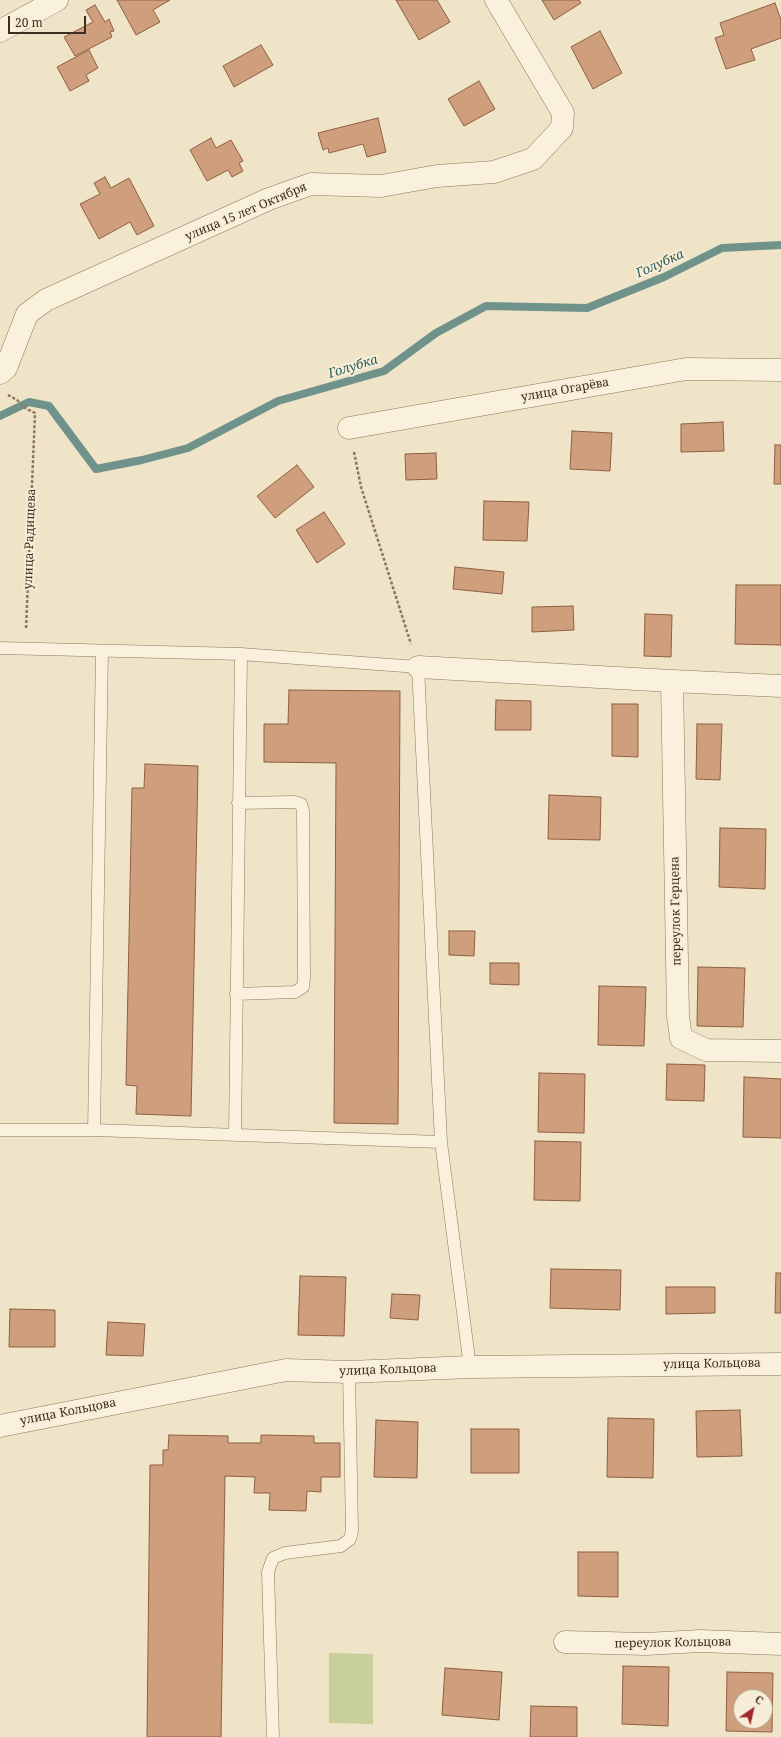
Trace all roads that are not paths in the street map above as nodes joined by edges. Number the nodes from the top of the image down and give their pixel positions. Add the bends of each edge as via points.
1 (57, 0) edge
2 (496, 0) edge
3 (0, 31) edge
4 (781, 370) edge
5 (0, 373) edge
6 (349, 428) road end
7 (0, 648) edge
8 (102, 651) junction
9 (241, 654) junction
10 (418, 667) junction
11 (672, 681) junction
12 (781, 686) edge
13 (238, 803) junction
14 (236, 994) junction
15 (781, 1051) edge
16 (0, 1130) edge
17 (94, 1130) junction
18 (235, 1135) junction
19 (442, 1142) junction
20 (781, 1364) edge
21 (470, 1367) junction
22 (349, 1372) junction
23 (0, 1426) edge
24 (566, 1642) dead end
25 (781, 1644) edge
26 (273, 1737) edge

1 - 3 street
2 - 5 street, улица 15 лет Октября via 563,112 562,128 533,158 494,172 437,176 381,186 311,184 269,199 46,300 27,314 6,368
4 - 6 street, улица Огарёва via 686,369
7 - 8 lane
8 - 9 lane
8 - 17 lane
9 - 10 lane
9 - 13 lane
10 - 11 street
10 - 19 lane
11 - 12 street
11 - 15 street, переулок Герцена via 678,1016 681,1038 706,1050
13 - 14 lane
13 - 14 lane via 294,802 301,804 304,811 304,978 302,987 295,992
14 - 18 lane
16 - 17 lane
17 - 18 lane
18 - 19 lane
19 - 21 lane
20 - 21 street, улица Кольцова
21 - 22 street, улица Кольцова
22 - 23 street, улица Кольцова via 286,1370
22 - 26 lane via 352,1531 350,1540 340,1546 285,1553 273,1558 268,1572
24 - 25 street, переулок Кольцова via 646,1644 700,1641

